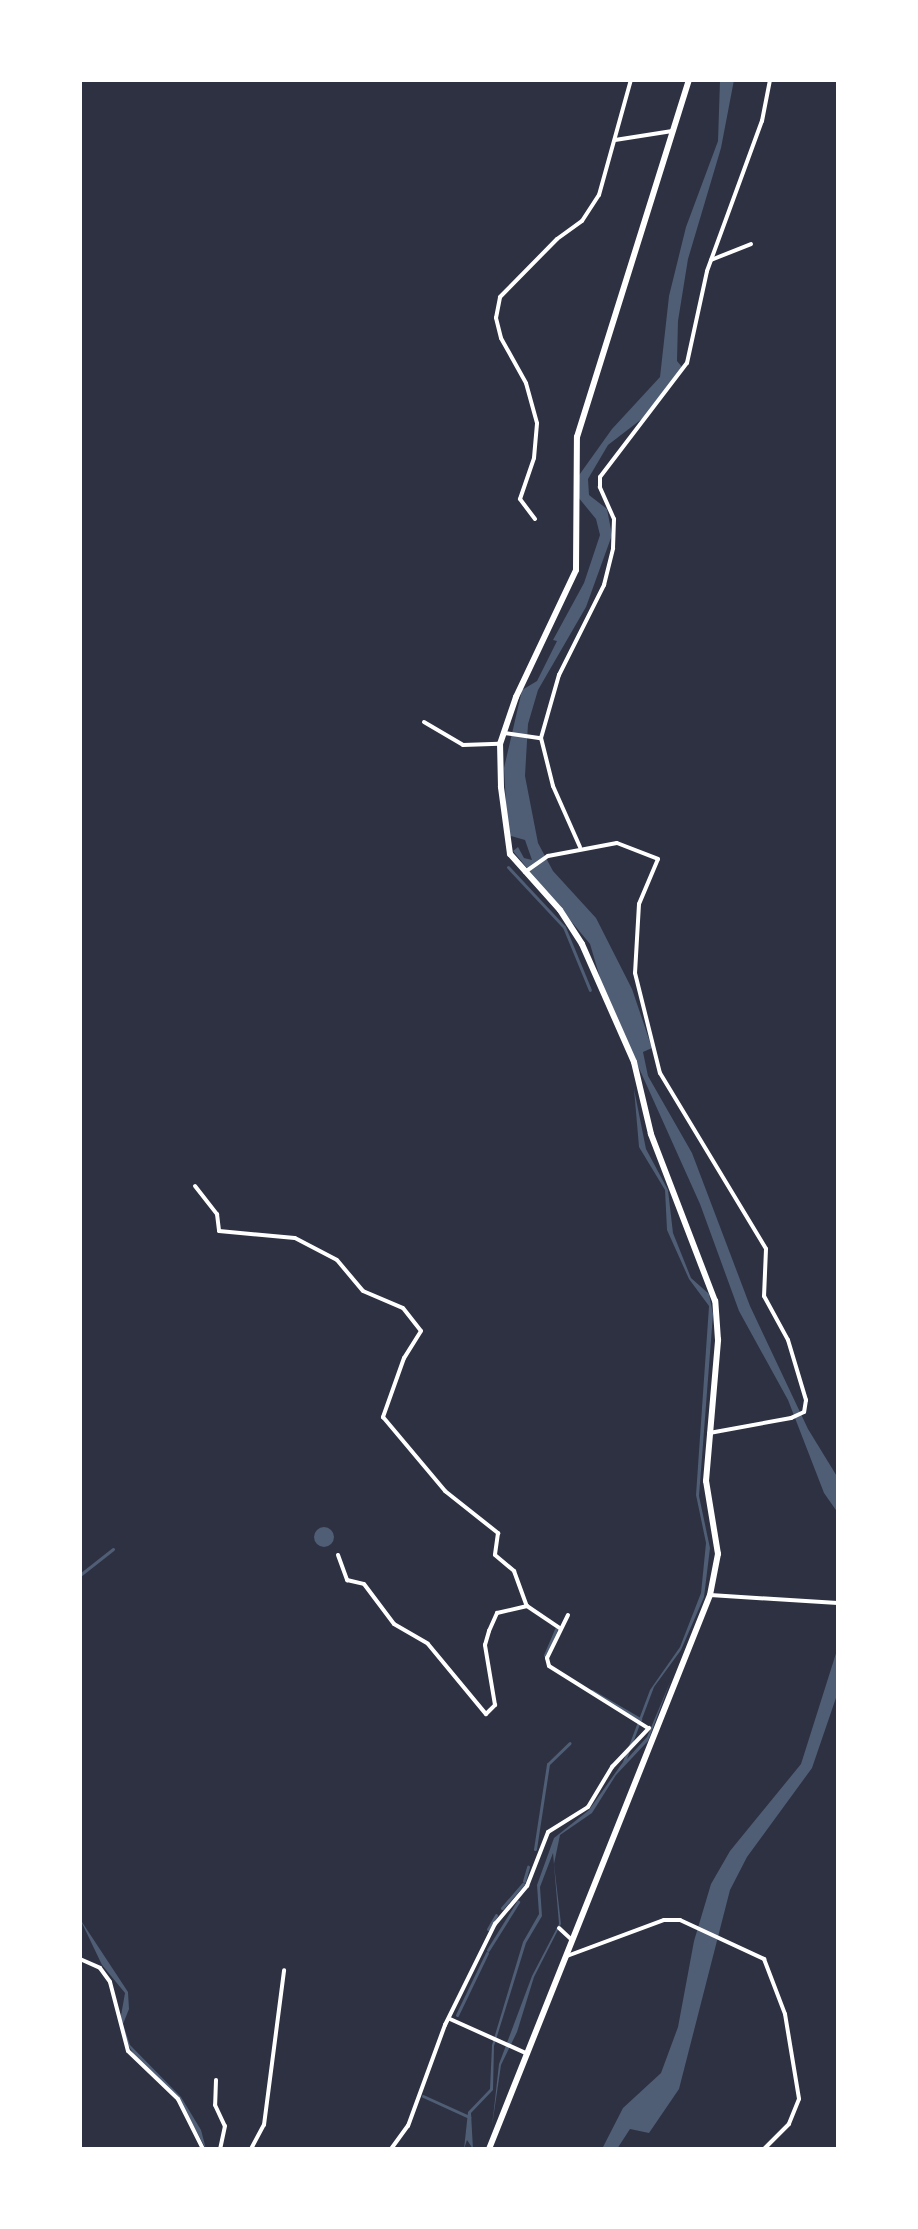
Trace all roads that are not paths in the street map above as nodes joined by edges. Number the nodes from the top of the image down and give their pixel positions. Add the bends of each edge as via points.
1 (631, 80) edge
2 (689, 80) edge
3 (770, 80) edge
4 (674, 130) junction
5 (615, 140) junction
6 (751, 244) dead end
7 (711, 260) junction
8 (535, 519) dead end
9 (424, 722) dead end
10 (507, 733) junction
11 (541, 738) junction
12 (500, 744) junction
13 (580, 847) junction
14 (526, 870) junction
15 (195, 1186) dead end
16 (709, 1433) junction
17 (338, 1555) dead end
18 (710, 1595) junction
19 (838, 1603) edge
20 (527, 1606) junction
21 (568, 1615) dead end
22 (560, 1628) junction
23 (653, 1731) junction
24 (559, 1928) dead end
25 (573, 1941) junction
26 (567, 1956) junction
27 (80, 1959) edge
28 (284, 1970) dead end
29 (450, 2019) junction
30 (528, 2054) junction
31 (216, 2080) dead end
32 (203, 2149) edge
33 (220, 2149) edge
34 (251, 2149) edge
35 (391, 2149) edge
36 (489, 2149) edge
37 (764, 2149) edge

1 - 5 street
2 - 4 main road
3 - 7 street via 762,121
4 - 5 street
4 - 10 main road via 577,437 576,570 525,673
5 - 8 street via 599,195 582,221 500,297 496,318 501,338 526,383 537,423 534,458 520,499
6 - 7 street
7 - 11 street via 687,363 660,405 604,467 600,487 614,519 613,548 604,585 559,675
9 - 12 street via 463,745
10 - 11 street
10 - 12 main road
11 - 13 street via 553,786
12 - 14 main road via 505,842
13 - 14 street via 548,856
13 - 16 street via 617,843 658,859 639,904 635,973 660,1073 766,1249 764,1296 788,1340 806,1400 804,1412 791,1418
14 - 16 main road via 582,944 634,1062 651,1134 711,1289 718,1329
15 - 20 street via 217,1214 219,1231 295,1238 337,1260 363,1291 403,1308 421,1331 404,1358 383,1417 445,1491 498,1533 495,1555 514,1571
16 - 18 main road via 706,1491 718,1554
17 - 20 street via 347,1580 364,1584 394,1624 428,1644 486,1714 495,1705 485,1645 489,1631 497,1613
18 - 19 street
18 - 23 main road
20 - 22 street
21 - 22 street
22 - 23 street via 549,1666
23 - 25 main road
23 - 29 street via 623,1758 588,1807 548,1832 527,1886 495,1924
24 - 25 street
25 - 26 main road
26 - 30 main road
26 - 37 street via 664,1920 696,1926 764,1959 793,2049 797,2111
27 - 32 street via 100,1968 110,1982 128,2051 142,2070 178,2099
28 - 34 street via 264,2125
29 - 30 street
29 - 35 street via 408,2126
30 - 36 main road
31 - 33 street via 215,2105 225,2126

